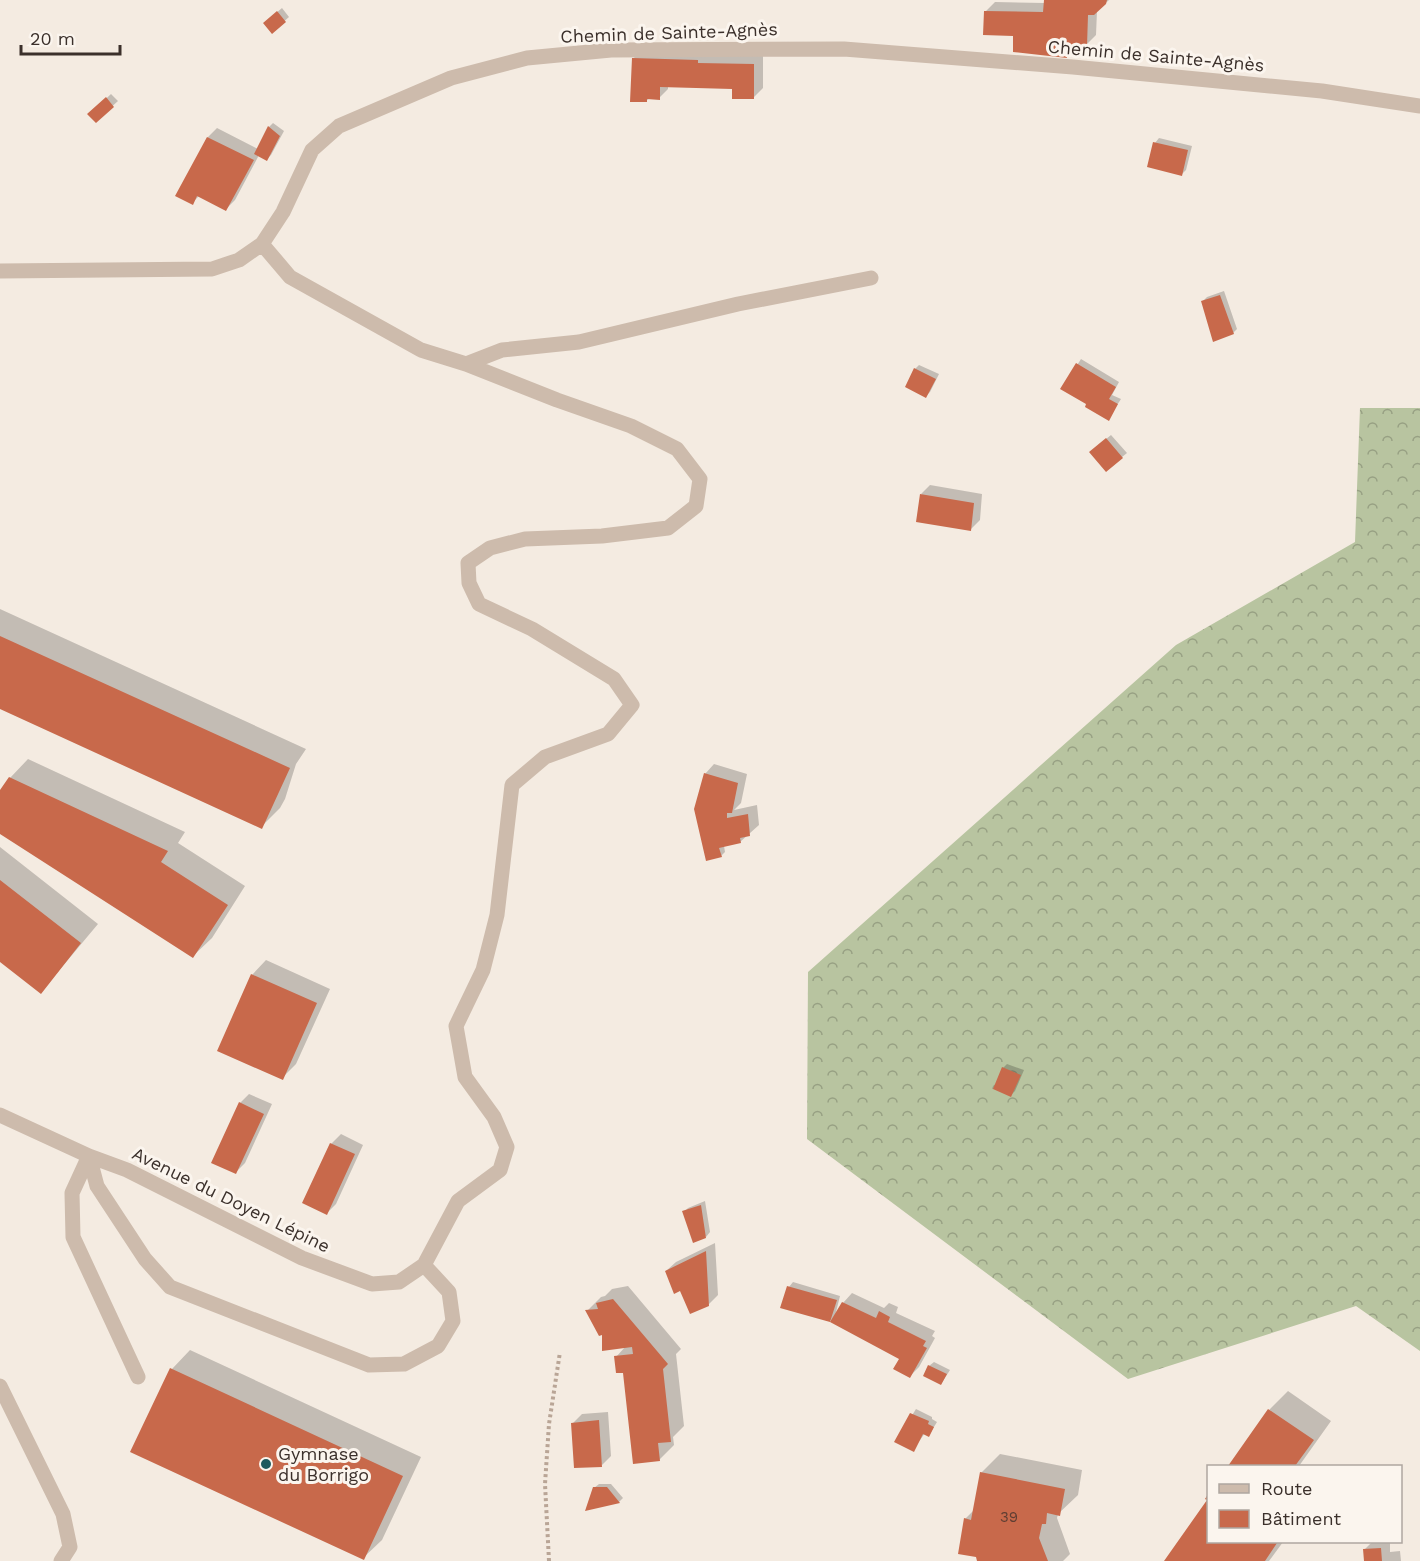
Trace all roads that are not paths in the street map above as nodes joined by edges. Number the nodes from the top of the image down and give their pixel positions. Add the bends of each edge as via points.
1 (1420, 106) edge
2 (262, 244) junction
3 (0, 271) edge
4 (871, 278) dead end
5 (466, 364) junction
6 (0, 1115) edge
7 (89, 1156) junction
8 (424, 1265) junction
9 (138, 1377) dead end
10 (0, 1386) edge
11 (61, 1561) edge

1 - 2 street, Chemin de Sainte-Agnès via 1299,89 844,49 611,50 527,58 451,78 339,126 312,150 283,212
2 - 3 street, Chemin de Sainte-Agnès via 239,260 212,269
2 - 5 street via 290,277 421,350
4 - 5 street via 738,304 579,342 502,350
5 - 8 street via 631,426 676,449 700,479 696,506 668,528 525,539 490,548 468,563 469,583 479,604 532,629 614,679 632,705 608,734 545,757 512,785 497,915 483,970 456,1026 465,1077 494,1117 507,1147 500,1170 458,1201
6 - 7 street, Avenue du Doyen Lépine
7 - 8 street, Avenue du Doyen Lépine via 127,1170 302,1258 372,1284 399,1282
7 - 8 street via 103,1196 145,1259 170,1287 369,1365 404,1364 438,1346 453,1321 449,1292
7 - 9 street via 72,1193 72,1237
10 - 11 street via 63,1514 70,1546

